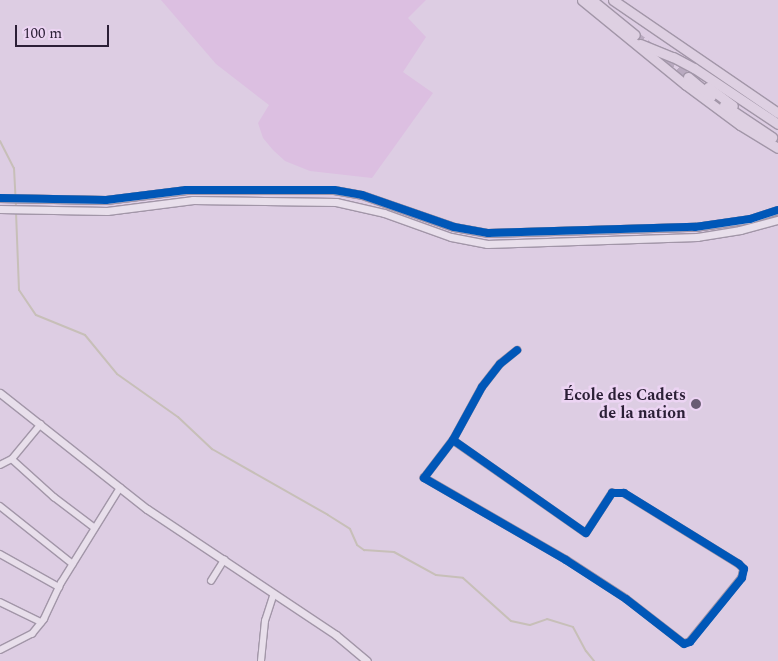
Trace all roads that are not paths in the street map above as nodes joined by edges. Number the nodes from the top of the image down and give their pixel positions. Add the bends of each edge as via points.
1 (582, 0) edge
2 (592, 0) edge
3 (599, 0) edge
4 (613, 0) edge
5 (647, 24) junction
6 (635, 35) junction
7 (689, 75) tunnel mouth
8 (778, 113) edge
9 (778, 120) edge
10 (774, 131) edge
11 (778, 148) edge
12 (0, 198) edge
13 (0, 209) edge
14 (778, 210) edge
15 (778, 220) edge
16 (517, 350) dead end
17 (0, 393) edge
18 (41, 424) junction
19 (453, 440) junction
20 (12, 459) junction
21 (0, 465) edge
22 (120, 488) junction
23 (0, 506) edge
24 (95, 528) junction
25 (0, 554) edge
26 (224, 560) junction
27 (73, 564) junction
28 (212, 582) dead end
29 (59, 587) junction
30 (274, 594) junction
31 (0, 602) edge
32 (41, 622) junction
33 (1, 648) edge
34 (261, 661) edge
35 (367, 661) edge

1 - 6 main road
2 - 6 main road
3 - 6 main road
4 - 5 main road
5 - 8 main road
5 - 9 main road via 685,58
6 - 10 main road via 689,65
6 - 11 main road via 740,125
7 - 10 main road via 726,107
12 - 14 street via 106,200 186,190 347,191 454,228 488,233 695,227 750,219
13 - 15 street via 108,210 185,201 336,202 377,211 451,237 486,244 697,237
16 - 19 street via 500,364 482,387
17 - 18 street
18 - 20 street
18 - 22 street
19 - 19 street via 586,533 612,493 624,493 739,564 744,569 742,578 690,642 684,644 626,599 566,560 424,478
20 - 21 street
20 - 24 street
22 - 24 street
22 - 26 street
23 - 27 street
24 - 27 street
25 - 29 street
26 - 28 street
26 - 30 street
27 - 29 street
29 - 32 street
30 - 34 street via 265,621
30 - 35 street via 336,635
31 - 32 street
32 - 33 street via 32,634

